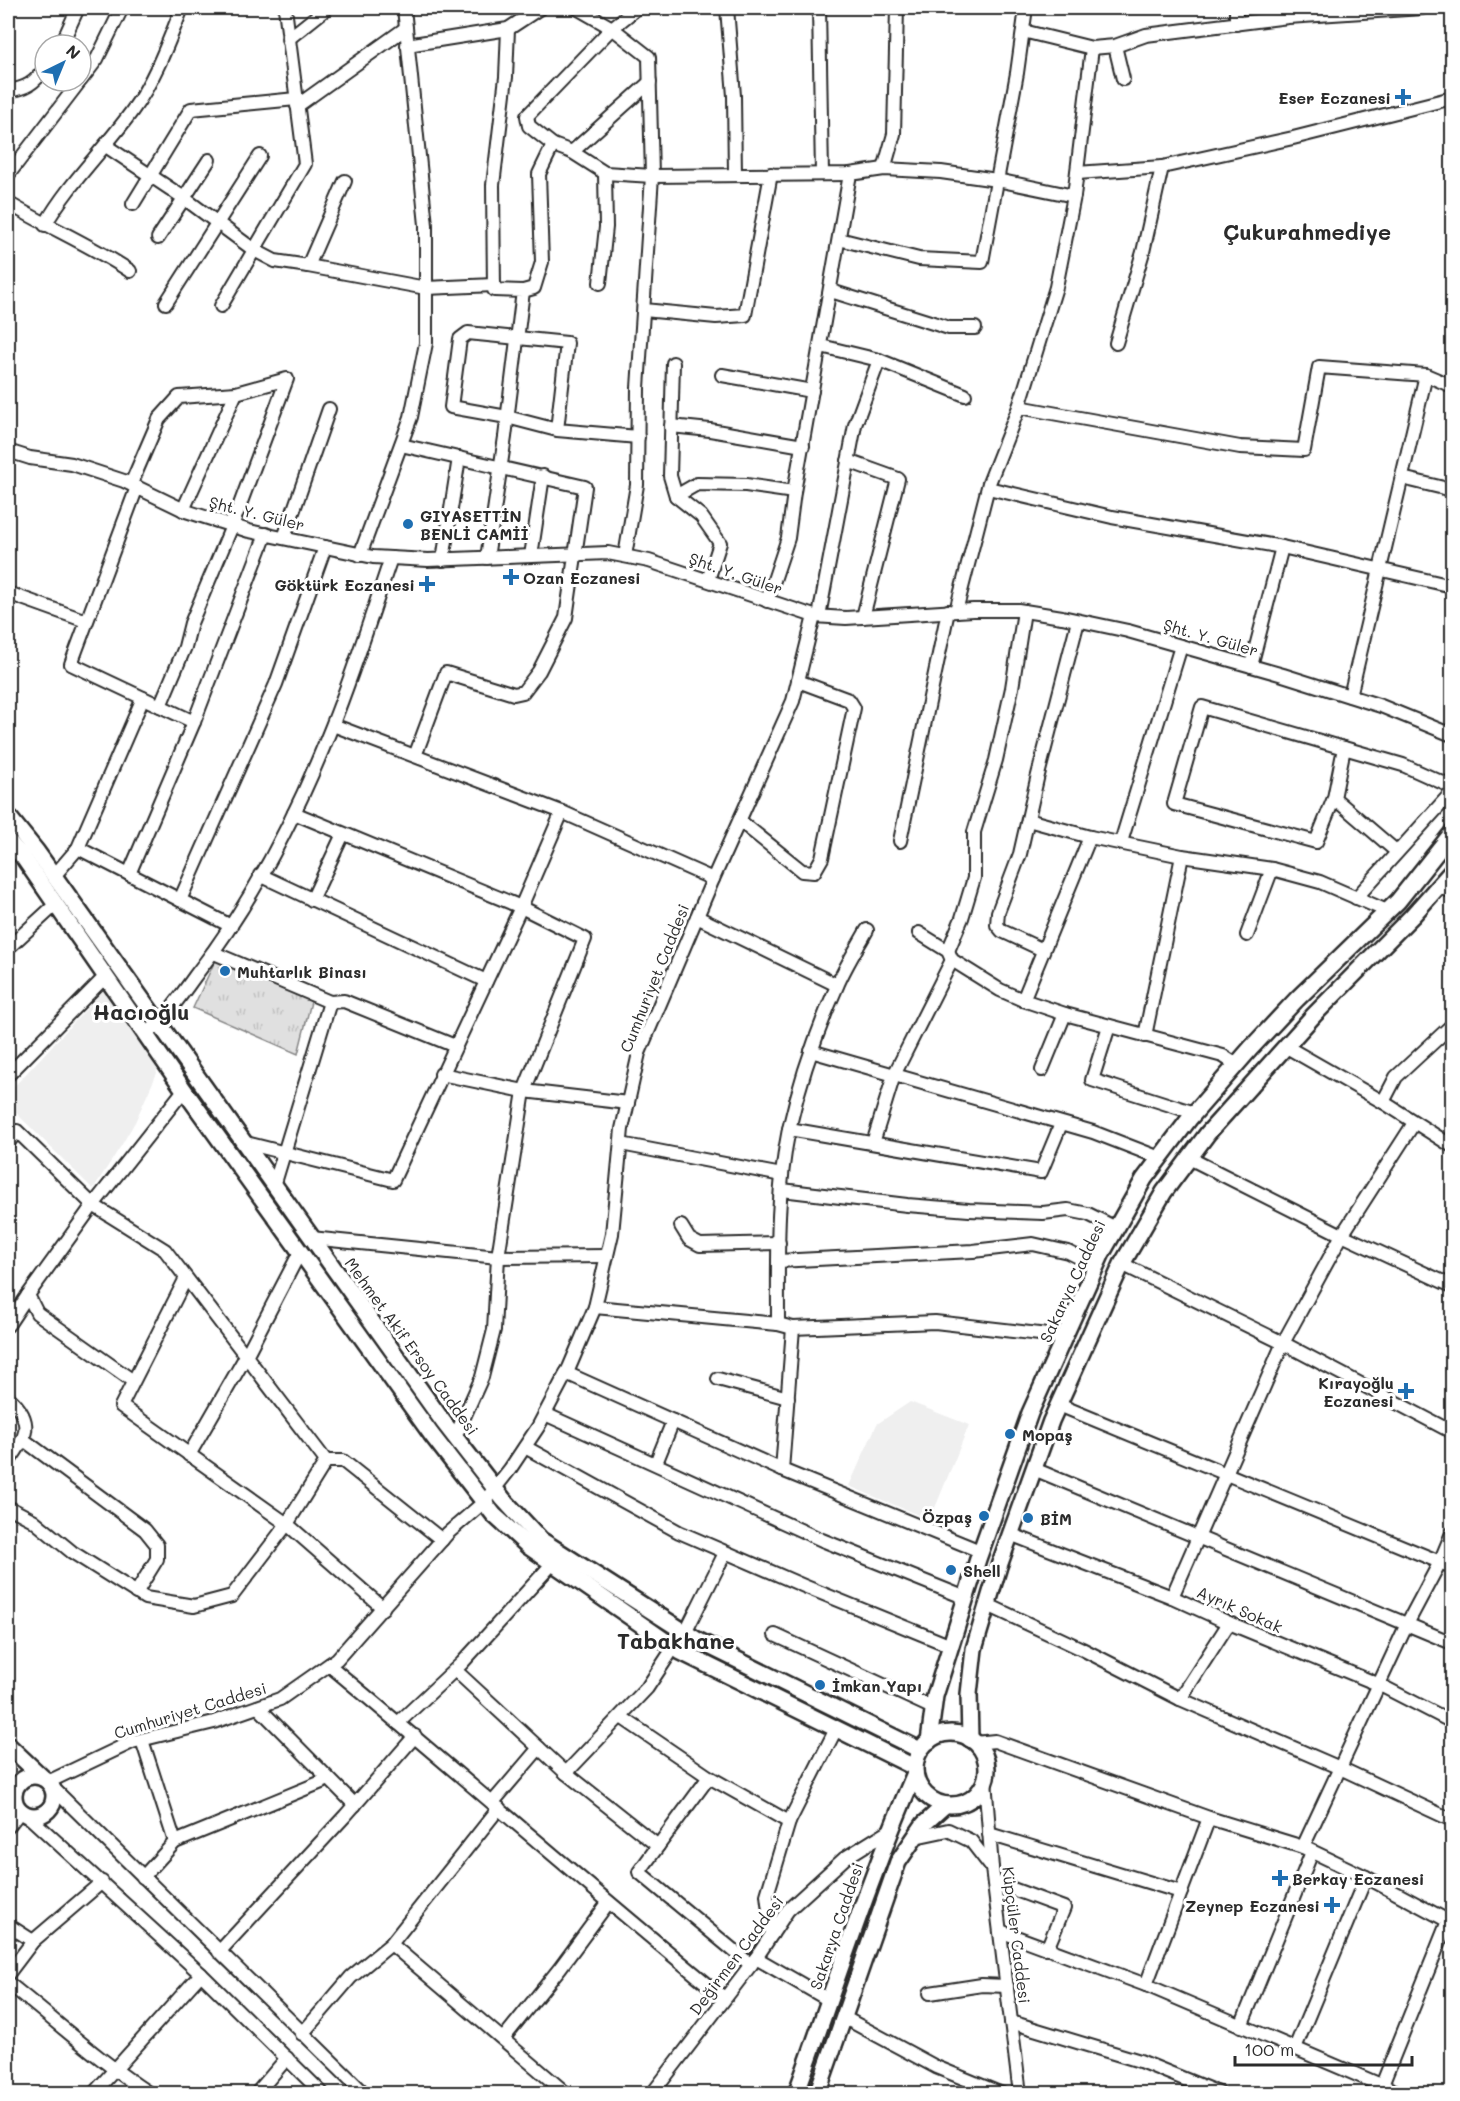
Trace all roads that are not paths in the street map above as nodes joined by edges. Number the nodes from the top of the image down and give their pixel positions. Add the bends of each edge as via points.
1 (78, 8) edge
2 (122, 8) edge
3 (182, 8) edge
4 (285, 8) edge
5 (327, 8) edge
6 (404, 8) edge
7 (540, 8) edge
8 (577, 8) edge
9 (637, 8) edge
10 (728, 8) edge
11 (819, 8) edge
12 (897, 8) edge
13 (1026, 8) edge
14 (1236, 8) edge
15 (1422, 8) edge
16 (1236, 24) junction
17 (406, 28) junction
18 (612, 28) junction
19 (508, 29) junction
20 (1023, 31) junction
21 (67, 33) edge
22 (288, 39) junction
23 (407, 45) junction
24 (1115, 46) junction
25 (1092, 48) junction
26 (93, 64) edge
27 (1123, 79) dead end
28 (33, 82) edge
29 (650, 82) junction
30 (8, 91) edge
31 (72, 93) edge
32 (1452, 98) edge
33 (297, 102) junction
34 (553, 145) junction
35 (106, 146) junction
36 (572, 152) junction
37 (260, 156) dead end
38 (209, 160) dead end
39 (1162, 167) junction
40 (884, 169) junction
41 (605, 173) junction
42 (1077, 173) junction
43 (771, 174) junction
44 (822, 174) junction
45 (850, 174) junction
46 (8, 175) edge
47 (735, 175) junction
48 (151, 176) junction
49 (652, 176) junction
50 (997, 180) junction
51 (345, 181) dead end
52 (1074, 196) junction
53 (184, 198) junction
54 (8, 204) edge
55 (133, 204) dead end
56 (217, 223) junction
57 (45, 225) junction
58 (158, 238) dead end
59 (839, 239) junction
60 (254, 250) junction
61 (308, 266) junction
62 (130, 271) dead end
63 (600, 283) dead end
64 (494, 285) junction
65 (426, 288) junction
66 (523, 291) junction
67 (831, 291) junction
68 (166, 303) dead end
69 (221, 306) dead end
70 (644, 310) junction
71 (975, 328) dead end
72 (517, 339) junction
73 (1116, 343) dead end
74 (821, 346) junction
75 (879, 360) junction
76 (673, 363) dead end
77 (722, 375) dead end
78 (1426, 375) junction
79 (1452, 386) edge
80 (812, 392) junction
81 (236, 393) junction
82 (965, 395) dead end
83 (1019, 407) junction
84 (329, 409) dead end
85 (507, 417) junction
86 (671, 426) junction
87 (557, 430) junction
88 (638, 437) junction
89 (401, 445) junction
90 (803, 446) junction
91 (8, 451) edge
92 (459, 458) junction
93 (848, 461) junction
94 (500, 466) junction
95 (543, 476) junction
96 (1402, 478) junction
97 (134, 485) junction
98 (988, 488) junction
99 (1452, 490) edge
100 (794, 492) junction
101 (676, 496) junction
102 (183, 510) junction
103 (232, 526) junction
104 (266, 534) junction
105 (284, 538) junction
106 (324, 547) junction
107 (1282, 547) junction
108 (360, 555) junction
109 (574, 555) junction
110 (531, 556) junction
111 (625, 556) junction
112 (391, 558) junction
113 (487, 558) junction
114 (443, 560) junction
115 (1380, 571) junction
116 (708, 580) junction
117 (1452, 586) edge
118 (8, 593) edge
119 (767, 601) junction
120 (952, 611) junction
121 (1024, 611) junction
122 (816, 616) junction
123 (863, 617) junction
124 (86, 621) junction
125 (1078, 621) junction
126 (1181, 646) junction
127 (1251, 666) junction
128 (798, 681) junction
129 (1350, 696) junction
130 (143, 698) junction
131 (160, 706) junction
132 (194, 722) junction
133 (333, 725) junction
134 (1452, 735) edge
135 (1344, 748) junction
136 (415, 756) junction
137 (1452, 787) edge
138 (1452, 792) edge
139 (1334, 798) junction
140 (562, 812) junction
141 (294, 813) junction
142 (8, 816) edge
143 (1028, 820) junction
144 (740, 821) junction
145 (1452, 833) edge
146 (343, 834) junction
147 (1090, 837) junction
148 (8, 841) edge
149 (900, 841) dead end
150 (1121, 842) junction
151 (78, 848) junction
152 (1397, 852) junction
153 (1182, 856) junction
154 (1272, 869) junction
155 (1452, 871) edge
156 (129, 874) junction
157 (260, 875) junction
158 (54, 876) junction
159 (713, 879) junction
160 (1446, 889) edge
161 (1356, 898) junction
162 (180, 900) junction
163 (312, 900) junction
164 (56, 905) junction
165 (521, 907) junction
166 (1387, 911) junction
167 (697, 917) junction
168 (231, 926) junction
169 (867, 930) dead end
170 (919, 933) dead end
171 (1247, 935) dead end
172 (8, 948) edge
173 (1042, 950) junction
174 (214, 953) junction
175 (950, 955) junction
176 (105, 977) junction
177 (486, 981) junction
178 (837, 985) junction
179 (1023, 1000) junction
180 (330, 1002) junction
181 (1065, 1014) junction
182 (159, 1024) junction
183 (1452, 1025) edge
184 (1109, 1026) junction
185 (146, 1035) junction
186 (1145, 1036) junction
187 (455, 1046) junction
188 (1285, 1046) junction
189 (811, 1051) junction
190 (1237, 1065) junction
191 (1042, 1070) dead end
192 (441, 1074) junction
193 (894, 1075) junction
194 (8, 1076) edge
195 (184, 1090) junction
196 (524, 1091) junction
197 (1383, 1102) junction
198 (628, 1103) junction
199 (1195, 1113) junction
200 (1414, 1123) junction
201 (1061, 1124) junction
202 (789, 1129) junction
203 (242, 1142) junction
204 (8, 1143) edge
205 (873, 1143) junction
206 (621, 1144) junction
207 (1452, 1146) edge
208 (284, 1152) junction
209 (1160, 1158) junction
210 (1189, 1158) junction
211 (782, 1175) junction
212 (274, 1186) junction
213 (782, 1190) junction
214 (93, 1205) junction
215 (681, 1226) dead end
216 (1116, 1228) junction
217 (1342, 1234) junction
218 (311, 1238) junction
219 (779, 1244) junction
220 (300, 1252) junction
221 (607, 1256) junction
222 (498, 1257) junction
223 (778, 1261) junction
224 (1122, 1264) junction
225 (1096, 1266) junction
226 (186, 1278) junction
227 (1452, 1286) edge
228 (28, 1294) junction
229 (595, 1307) junction
230 (778, 1324) junction
231 (8, 1325) edge
232 (793, 1328) junction
233 (1065, 1337) junction
234 (1283, 1343) junction
235 (246, 1356) junction
236 (566, 1374) junction
237 (718, 1379) dead end
238 (133, 1381) junction
239 (8, 1397) edge
240 (788, 1398) junction
241 (1059, 1405) junction
242 (545, 1414) junction
243 (673, 1421) junction
244 (1452, 1432) edge
245 (455, 1437) junction
246 (24, 1440) junction
247 (525, 1447) junction
248 (189, 1455) junction
249 (327, 1461) junction
250 (8, 1462) edge
251 (656, 1463) junction
252 (1034, 1468) junction
253 (782, 1470) junction
254 (1225, 1472) junction
255 (494, 1487) junction
256 (484, 1502) junction
257 (8, 1507) edge
258 (287, 1524) junction
259 (1452, 1533) edge
260 (1010, 1534) junction
261 (1197, 1537) junction
262 (442, 1540) junction
263 (980, 1551) junction
264 (725, 1553) junction
265 (553, 1563) junction
266 (1446, 1564) edge
267 (136, 1593) junction
268 (1172, 1597) junction
269 (966, 1598) junction
270 (988, 1605) junction
271 (383, 1608) junction
272 (1229, 1623) junction
273 (1407, 1624) junction
274 (685, 1632) junction
275 (775, 1635) dead end
276 (1452, 1643) edge
277 (951, 1646) junction
278 (674, 1647) junction
279 (329, 1665) junction
280 (455, 1670) junction
281 (1380, 1685) junction
282 (1180, 1699) junction
283 (258, 1707) junction
284 (933, 1708) junction
285 (621, 1717) junction
286 (1452, 1722) edge
287 (399, 1723) junction
288 (836, 1729) junction
289 (415, 1736) junction
290 (142, 1740) junction
291 (972, 1741) junction
292 (8, 1745) edge
293 (925, 1745) junction
294 (539, 1748) junction
295 (1340, 1768) junction
296 (915, 1770) junction
297 (566, 1773) junction
298 (709, 1777) junction
299 (329, 1779) junction
300 (985, 1780) junction
301 (48, 1782) junction
302 (355, 1805) junction
303 (496, 1805) junction
304 (945, 1805) junction
305 (18, 1806) edge
306 (1209, 1818) junction
307 (1452, 1820) edge
308 (789, 1822) junction
309 (8, 1827) edge
310 (890, 1830) junction
311 (989, 1834) junction
312 (915, 1838) junction
313 (176, 1842) junction
314 (658, 1846) junction
315 (1307, 1849) junction
316 (992, 1868) junction
317 (143, 1877) junction
318 (1366, 1877) junction
319 (102, 1882) junction
320 (994, 1882) junction
321 (1181, 1892) junction
322 (609, 1903) junction
323 (1450, 1922) edge
324 (8, 1925) edge
325 (1000, 1931) junction
326 (772, 1934) junction
327 (33, 1941) junction
328 (391, 1944) junction
329 (1047, 1949) junction
330 (219, 1952) junction
331 (753, 1962) junction
332 (8, 1974) edge
333 (201, 1974) junction
334 (8, 1983) edge
335 (1146, 1985) junction
336 (1007, 1986) junction
337 (930, 1993) dead end
338 (724, 1998) junction
339 (829, 2000) junction
340 (843, 2017) junction
341 (1011, 2022) junction
342 (1241, 2026) junction
343 (302, 2034) junction
344 (502, 2039) junction
345 (1295, 2048) junction
346 (286, 2058) junction
347 (114, 2070) junction
348 (1382, 2085) junction
349 (656, 2092) edge
350 (93, 2094) edge
351 (150, 2094) edge
352 (256, 2094) edge
353 (323, 2094) edge
354 (365, 2094) edge
355 (567, 2094) edge
356 (796, 2094) edge
357 (816, 2094) edge
358 (1002, 2094) edge
359 (1020, 2094) edge
360 (1221, 2094) edge
361 (1402, 2094) edge

1 - 21 street
2 - 26 street
3 - 35 street via 165,51 134,109
4 - 22 street
5 - 22 street
6 - 17 street
7 - 19 street
8 - 18 street
9 - 18 street
10 - 47 street
11 - 44 street
12 - 40 street via 894,134
13 - 20 street
14 - 16 street
15 - 16 street
16 - 24 street via 1146,35
17 - 23 street
17 - 33 street
18 - 29 street via 649,57
18 - 34 street via 527,116 529,126
19 - 23 street
19 - 64 street via 493,184
20 - 25 street
20 - 50 street
22 - 33 street
23 - 65 street via 426,225
24 - 25 street
24 - 27 street
25 - 42 street
28 - 30 street via 25,88
29 - 36 street
29 - 49 street
31 - 46 street
32 - 39 street
33 - 48 street via 191,109
33 - 60 street via 305,164
34 - 36 street
34 - 66 street via 539,174 542,262 534,288
35 - 48 street
35 - 57 street
36 - 41 street
37 - 56 street
38 - 53 street
39 - 42 street
39 - 73 street via 1143,252
40 - 45 street
40 - 50 street
41 - 49 street
41 - 63 street via 606,227
42 - 52 street
43 - 44 street
43 - 47 street
43 - 70 street via 745,315 716,317
44 - 45 street
45 - 59 street
47 - 49 street
48 - 53 street
48 - 55 street
49 - 70 street
50 - 52 street
50 - 59 street via 982,262 919,259
51 - 61 street
52 - 83 street via 1056,287
53 - 56 street
53 - 58 street
54 - 57 street
56 - 60 street
56 - 68 street
57 - 62 street via 107,255
59 - 67 street
60 - 61 street via 275,261
60 - 69 street
61 - 65 street
64 - 65 street
64 - 66 street via 494,290
65 - 89 street via 426,343 411,417
66 - 72 street
67 - 71 street via 949,328
67 - 74 street
70 - 88 street
72 - 85 street
72 - 85 street via 468,333 460,339 451,407
72 - 87 street via 567,343
74 - 75 street
74 - 80 street
75 - 82 street
75 - 93 street, Cumhuriyet Caddesi via 855,425
76 - 86 street
77 - 80 street
78 - 79 street
78 - 83 street via 1319,367 1304,450 1240,447
78 - 96 street
80 - 90 street
81 - 97 street via 179,398 159,419
81 - 102 street
81 - 103 street via 287,379
83 - 98 street
84 - 105 street
85 - 87 street
85 - 94 street
86 - 90 street
86 - 101 street via 670,476
87 - 88 street
88 - 111 street via 637,485
89 - 92 street
89 - 108 street
90 - 100 street
91 - 97 street, Şht. Y. Güler via 72,464
92 - 94 street
92 - 114 street
93 - 122 street, Cumhuriyet Caddesi
93 - 123 street via 898,479
94 - 95 street
94 - 113 street
95 - 109 street via 585,487
95 - 110 street
96 - 99 street
96 - 115 street
97 - 102 street, Şht. Y. Güler
97 - 124 street
98 - 107 street via 1112,516
98 - 120 street
100 - 101 street via 746,485 697,484
100 - 119 street via 788,538
101 - 116 street via 701,516 720,543
102 - 103 street, Şht. Y. Güler
103 - 104 street, Şht. Y. Güler
103 - 131 street
104 - 105 street, Şht. Y. Güler
104 - 132 street
105 - 106 street, Şht. Y. Güler
106 - 108 street, Şht. Y. Güler
106 - 162 street via 276,684
107 - 115 street
107 - 127 street
108 - 112 street, Şht. Y. Güler
109 - 110 street, Şht. Y. Güler
109 - 111 street, Şht. Y. Güler
109 - 136 street via 566,618 523,692 514,694 446,673
110 - 113 street, Şht. Y. Güler
111 - 116 street, Şht. Y. Güler
112 - 114 street, Şht. Y. Güler
112 - 133 street
113 - 114 street, Şht. Y. Güler
115 - 117 street
115 - 129 street
116 - 119 street, Şht. Y. Güler
118 - 124 street
119 - 122 street, Şht. Y. Güler
120 - 121 street, Şht. Y. Güler
120 - 123 street, Şht. Y. Güler
120 - 149 street
121 - 125 street, Şht. Y. Güler
121 - 175 street via 996,760 974,832 974,878
122 - 123 street, Şht. Y. Güler
122 - 128 street, Cumhuriyet Caddesi
124 - 130 street via 71,664
125 - 126 street, Şht. Y. Güler
125 - 143 street
126 - 127 street, Şht. Y. Güler
126 - 150 street
127 - 129 street, Şht. Y. Güler
128 - 144 street, Cumhuriyet Caddesi via 794,701
128 - 144 street via 849,700 854,708 822,858 813,872 802,871
129 - 134 street, Şht. Y. Güler
130 - 131 street
130 - 151 street
131 - 132 street
132 - 156 street
133 - 136 street
133 - 141 street
135 - 137 street via 1403,765
135 - 139 street
135 - 139 street via 1202,707 1174,804 1316,842
136 - 140 street
138 - 152 street
139 - 152 street
140 - 159 street
140 - 165 street
141 - 146 street
141 - 157 street
142 - 158 main road, Mehmet Akif Ersoy Caddesi
143 - 147 street
143 - 173 street via 997,925
144 - 159 street, Cumhuriyet Caddesi
145 - 166 main road, Sakarya Caddesi
146 - 163 street
146 - 165 street
147 - 150 street
147 - 173 street
148 - 164 main road
150 - 153 street
151 - 156 street
151 - 158 street
152 - 161 street
153 - 154 street
153 - 186 street
154 - 161 street via 1320,882
154 - 171 street
155 - 160 main road
156 - 162 street
157 - 163 street
157 - 168 street
158 - 182 main road, Mehmet Akif Ersoy Caddesi
159 - 167 street, Cumhuriyet Caddesi
160 - 188 main road
161 - 166 street
162 - 168 street
163 - 177 street
164 - 172 street
164 - 176 main road
165 - 177 street
165 - 196 street via 585,939
166 - 190 main road, Sakarya Caddesi via 1297,999
167 - 178 street
167 - 198 street, Cumhuriyet Caddesi via 639,1053
168 - 174 street
169 - 178 street
170 - 175 street
173 - 179 street
174 - 180 street
174 - 182 street
175 - 179 street via 1000,990
175 - 193 street
176 - 185 main road
176 - 194 street
177 - 187 street
178 - 189 street
179 - 181 street
180 - 187 street via 344,1001
180 - 208 street
181 - 184 street
181 - 191 street
182 - 185 street
182 - 203 main road, Mehmet Akif Ersoy Caddesi
183 - 197 street via 1396,1077
184 - 186 street
184 - 199 street via 1092,1080
185 - 195 main road
186 - 190 street via 1223,1056
187 - 192 street
188 - 197 street
188 - 210 main road
189 - 193 street
189 - 202 street
190 - 199 main road, Sakarya Caddesi
192 - 196 street
192 - 208 street via 393,1180
193 - 201 street
193 - 205 street
195 - 214 street
195 - 220 main road
196 - 198 street
196 - 222 street
197 - 200 street
198 - 206 street, Cumhuriyet Caddesi
199 - 209 main road, Sakarya Caddesi
200 - 207 street
200 - 217 street
201 - 205 street via 1041,1172
201 - 209 street
202 - 205 street
202 - 211 street
203 - 208 street
203 - 212 main road, Mehmet Akif Ersoy Caddesi
204 - 214 street via 17,1131
206 - 211 street
206 - 221 street, Cumhuriyet Caddesi
208 - 212 street
209 - 216 main road, Sakarya Caddesi
210 - 217 street
210 - 224 main road
211 - 213 street
212 - 218 main road, Mehmet Akif Ersoy Caddesi
213 - 216 street via 969,1210 1068,1210 1088,1214
213 - 219 street
214 - 226 street via 165,1251
214 - 228 street
215 - 219 street via 689,1239 700,1245
216 - 225 main road, Sakarya Caddesi
217 - 227 street
217 - 234 street
218 - 222 street
218 - 245 main road, Mehmet Akif Ersoy Caddesi
219 - 223 street
220 - 235 street
220 - 256 main road
221 - 222 street
221 - 229 street, Cumhuriyet Caddesi
222 - 245 street via 494,1330 482,1377
223 - 225 street via 1033,1244 1068,1252
223 - 230 street
224 - 234 street
224 - 241 main road
225 - 233 main road, Sakarya Caddesi
226 - 235 street
226 - 238 street
228 - 231 street
228 - 238 street via 37,1312
229 - 230 street
229 - 236 street, Cumhuriyet Caddesi
230 - 232 street
232 - 233 street via 935,1322
232 - 240 street
233 - 263 main road, Sakarya Caddesi via 1030,1413
234 - 244 street
234 - 254 street
235 - 248 street
235 - 249 street
236 - 242 street, Cumhuriyet Caddesi
236 - 243 street
237 - 240 street
238 - 248 street via 120,1406
239 - 246 street via 25,1422
240 - 253 street
241 - 252 main road
241 - 254 street
242 - 247 street, Cumhuriyet Caddesi
242 - 251 street
243 - 251 street
243 - 253 street
245 - 255 main road, Mehmet Akif Ersoy Caddesi
246 - 250 street
246 - 267 street via 145,1530 157,1545 157,1559
247 - 255 street, Cumhuriyet Caddesi
247 - 264 street via 679,1533
248 - 258 street
249 - 258 street
249 - 262 street via 343,1461
251 - 269 street via 822,1540
252 - 260 main road
252 - 261 street
253 - 263 street
254 - 261 street
254 - 266 street
255 - 256 street, Cumhuriyet Caddesi
255 - 274 main road, Mehmet Akif Ersoy Caddesi via 541,1540
256 - 262 street, Cumhuriyet Caddesi
256 - 265 main road via 494,1515
257 - 267 street via 33,1520 72,1552
258 - 267 street via 232,1596 194,1606 145,1599
258 - 271 street
259 - 266 street
260 - 268 street, Ayrık Sokak
260 - 270 main road
261 - 268 street
261 - 273 street
262 - 271 street, Cumhuriyet Caddesi
263 - 269 main road, Sakarya Caddesi
264 - 274 street
264 - 277 street
265 - 278 main road
265 - 280 street
266 - 273 street
268 - 272 street, Ayrık Sokak
269 - 277 main road, Sakarya Caddesi
270 - 282 street
270 - 291 main road via 974,1649 969,1694
271 - 279 street, Cumhuriyet Caddesi
272 - 281 street, Ayrık Sokak
272 - 282 street
273 - 276 street
273 - 281 street
274 - 293 main road, Mehmet Akif Ersoy Caddesi
275 - 284 street
277 - 284 main road, Sakarya Caddesi
278 - 285 street via 647,1688
278 - 288 main road
279 - 283 street, Cumhuriyet Caddesi via 280,1699
279 - 287 street
280 - 287 street
280 - 294 street
281 - 286 street, Ayrık Sokak
281 - 295 street
282 - 295 street
283 - 290 street, Cumhuriyet Caddesi
283 - 299 street
284 - 293 main road, Sakarya Caddesi
285 - 297 street
285 - 298 street
287 - 289 street
288 - 296 main road
288 - 308 street
289 - 302 street
289 - 303 street
290 - 301 street, Cumhuriyet Caddesi
290 - 313 street
291 - 293 main road via 949,1734
291 - 300 main road via 985,1760
291 - 306 street via 995,1741
292 - 301 main road
293 - 296 main road
294 - 297 street
294 - 303 street
295 - 307 street
295 - 315 street
296 - 304 main road via 924,1794
296 - 310 main road, Sakarya Caddesi
297 - 314 street
298 - 308 street
298 - 314 street
299 - 302 street
299 - 313 street
300 - 304 main road via 974,1797
300 - 311 street, Küpçüler Caddesi
301 - 305 main road via 32,1776 22,1780 15,1789
301 - 305 main road via 53,1801 46,1812 33,1815
301 - 317 street
302 - 330 street
303 - 322 street
303 - 328 street
304 - 312 main road
305 - 309 street
305 - 319 street
306 - 315 street
306 - 321 street
308 - 326 street via 767,1895
310 - 326 street, Değirmen Caddesi via 845,1858 788,1910
310 - 339 main road, Sakarya Caddesi
311 - 316 street, Küpçüler Caddesi
311 - 321 street
312 - 316 street via 948,1830 971,1841
312 - 340 main road via 898,1862
313 - 317 street
314 - 331 street via 639,1872
315 - 318 street
315 - 342 street
316 - 320 street, Küpçüler Caddesi
317 - 330 street
318 - 323 street
318 - 345 street
319 - 327 street
319 - 333 street
320 - 325 street, Küpçüler Caddesi
320 - 329 street via 1064,1908
321 - 335 street
322 - 338 street
322 - 344 street
323 - 348 street
324 - 327 street
325 - 329 street
325 - 336 street, Küpçüler Caddesi
326 - 331 street, Değirmen Caddesi
327 - 332 street
328 - 343 street via 351,1977
328 - 344 street
329 - 335 street
330 - 343 street
331 - 338 street, Değirmen Caddesi
331 - 339 street
333 - 346 street
333 - 347 street
334 - 347 street
335 - 342 street
336 - 337 street
336 - 341 street, Küpçüler Caddesi
338 - 349 street, Değirmen Caddesi
339 - 356 main road, Sakarya Caddesi
340 - 357 main road
340 - 358 street via 936,2067
341 - 359 street, Küpçüler Caddesi
341 - 360 street via 1140,2061
342 - 345 street
343 - 354 street
344 - 355 street
345 - 348 street
346 - 352 street
346 - 353 street
347 - 350 street
347 - 351 street
348 - 361 street

